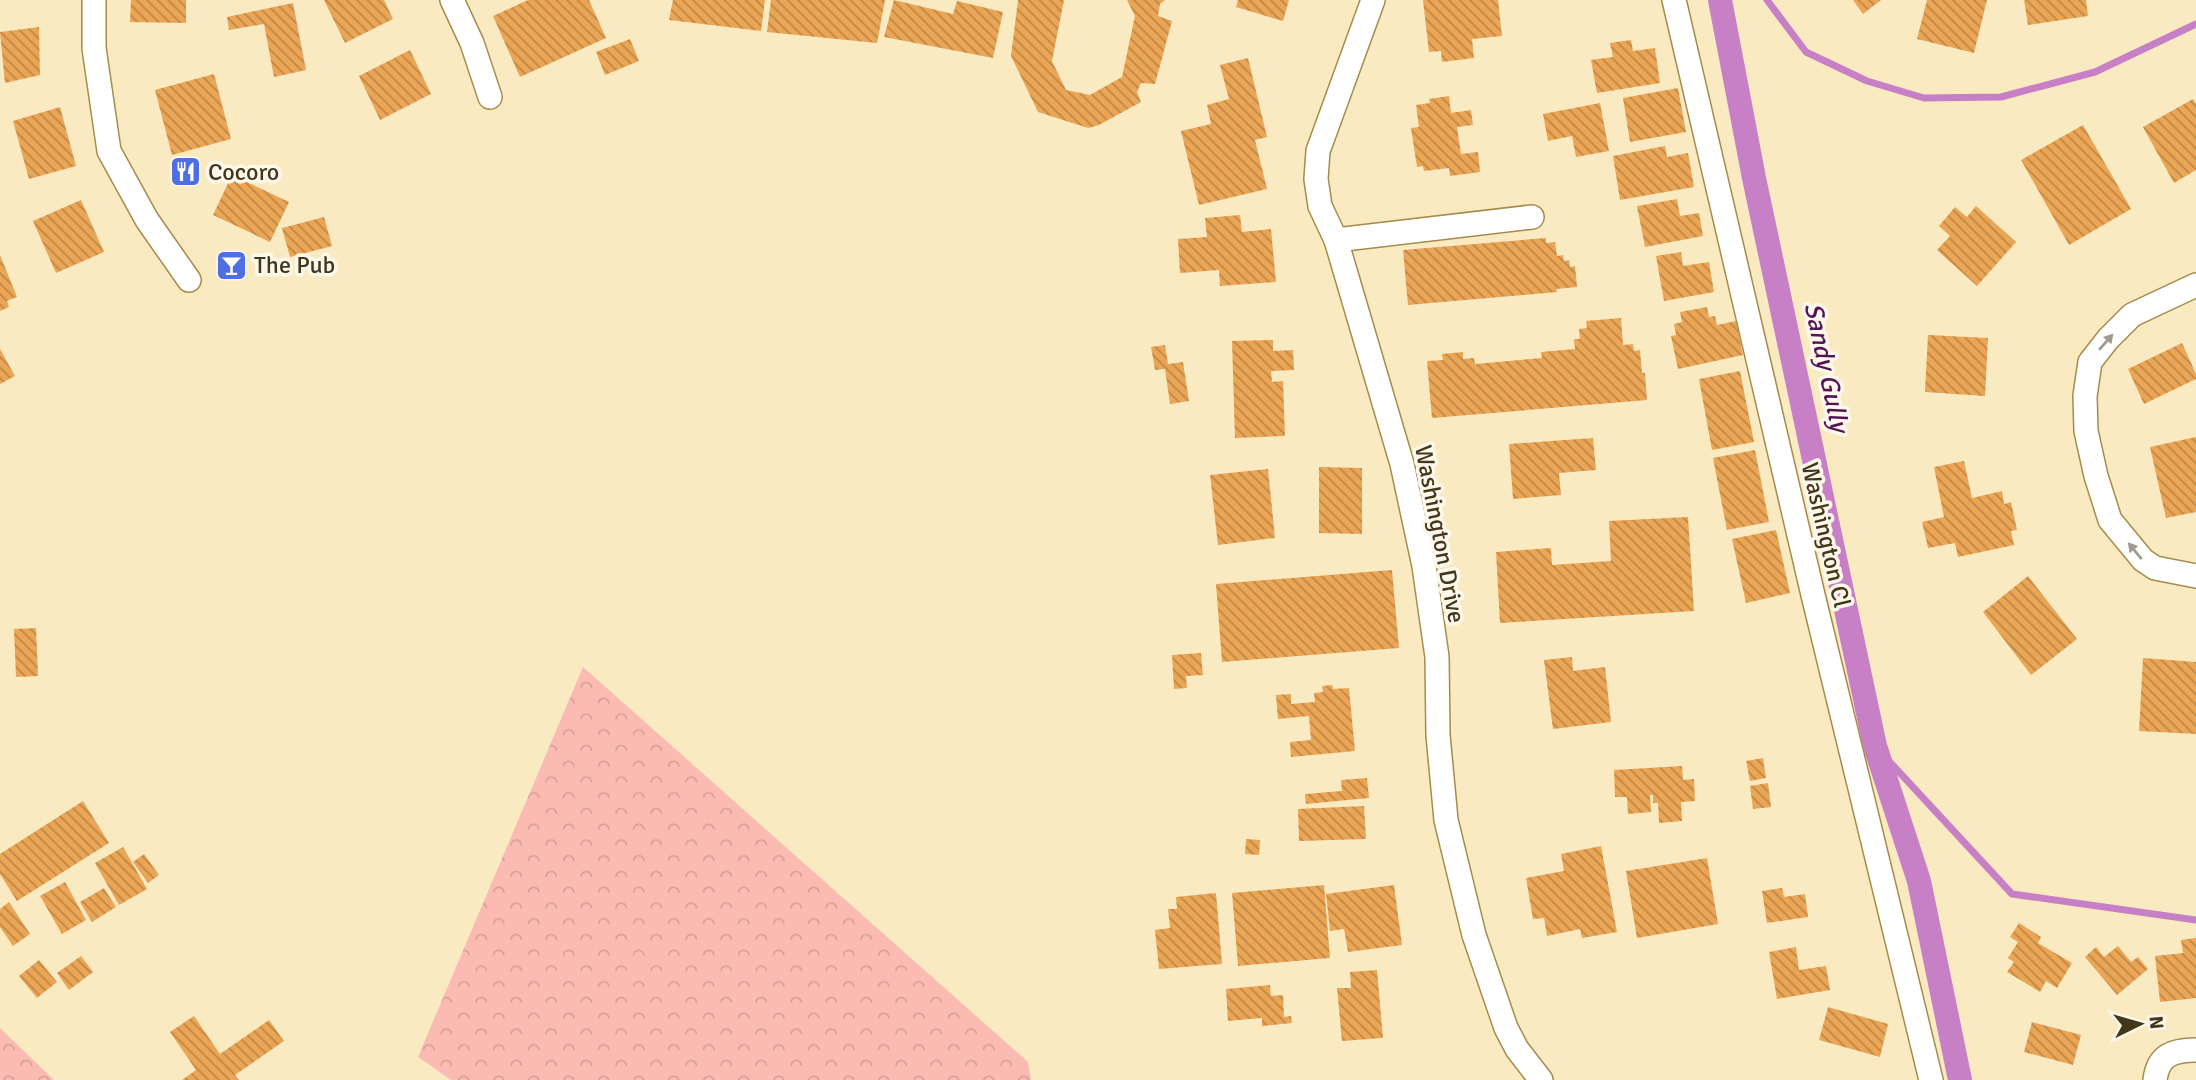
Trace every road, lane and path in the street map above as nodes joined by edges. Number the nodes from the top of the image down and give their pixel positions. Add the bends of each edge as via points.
1 (94, 0) edge
2 (452, 0) edge
3 (1373, 0) edge
4 (1674, 0) edge
5 (490, 97) dead end
6 (1532, 217) dead end
7 (1336, 240) junction
8 (189, 280) dead end
9 (2196, 285) edge
10 (2196, 576) edge
11 (2196, 1050) edge
12 (2159, 1069) edge
13 (1541, 1080) edge
14 (1931, 1080) edge

1 - 8 street via 94,48 109,150 147,220
2 - 5 street
3 - 7 street, Washington Drive via 1318,150 1320,206
4 - 14 street, Washington Cl
6 - 7 street
7 - 13 street, Washington Drive via 1402,464 1424,566 1437,657 1446,820 1474,935 1506,1028
10 -> 9 street via 2155,568 2110,520 2086,431 2085,396 2090,362 2108,339 2132,315
11 - 12 street via 2174,1053

